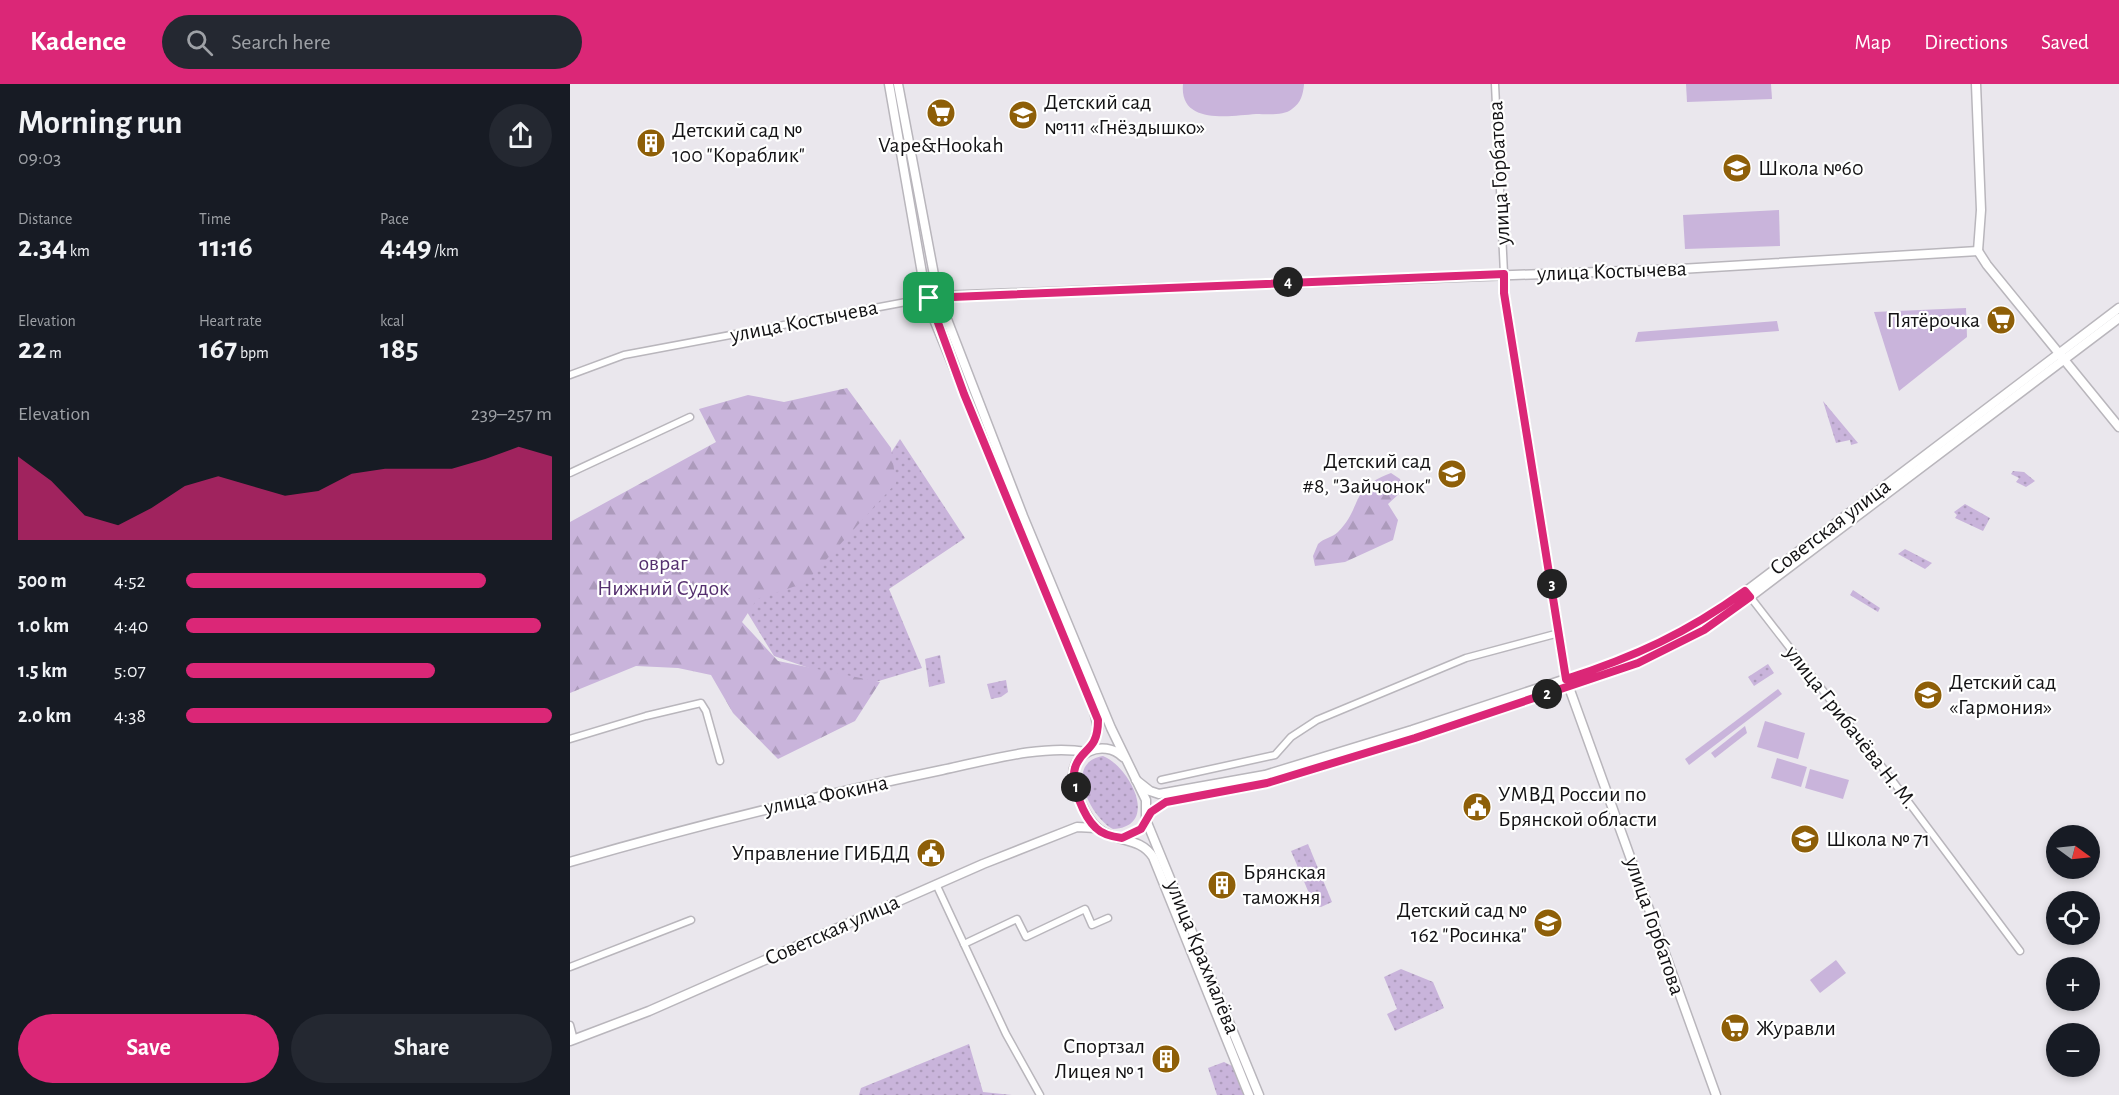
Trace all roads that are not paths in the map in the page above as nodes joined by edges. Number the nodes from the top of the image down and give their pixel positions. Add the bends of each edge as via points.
1 (889, 84) edge
2 (898, 84) edge
3 (1495, 84) edge
4 (1976, 84) edge
5 (1978, 250) junction
6 (1504, 274) junction
7 (938, 296) junction
8 (929, 298) junction
9 (2119, 308) edge
10 (2119, 318) edge
11 (2061, 356) junction
12 (570, 375) edge
13 (690, 417) dead end
14 (2119, 428) edge
15 (570, 473) edge
16 (1748, 594) junction
17 (1559, 633) junction
18 (1568, 683) junction
19 (570, 739) edge
20 (1089, 751) junction
21 (1125, 760) junction
22 (720, 761) dead end
23 (1136, 780) junction
24 (1161, 780) dead end
25 (1146, 820) junction
26 (1096, 828) junction
27 (1122, 838) junction
28 (570, 862) edge
29 (936, 884) junction
30 (1108, 918) dead end
31 (691, 920) dead end
32 (964, 944) junction
33 (2020, 951) dead end
34 (570, 967) edge
35 (570, 1025) edge
36 (572, 1041) edge
37 (1040, 1095) edge
38 (1249, 1095) edge
39 (1259, 1095) edge
40 (1716, 1095) edge

1 - 8 main road
2 - 7 main road
3 - 6 street, улица Горбатова
4 - 5 main road via 1982,210
5 - 6 main road, улица Костычева via 1716,267
5 - 11 main road
6 - 7 main road, улица Костычева
6 - 17 main road, улица Горбатова
7 - 8 street, улица Костычева
7 - 21 main road via 1023,516
8 - 12 street, улица Костычева via 624,355
8 - 20 main road via 964,394 1093,706 1098,728
9 - 11 main road, Советская улица
10 - 11 main road, Советская улица
11 - 14 main road
11 - 16 main road, Советская улица
13 - 15 street
16 - 18 main road, Советская улица via 1664,643
16 - 33 street, улица Грибачёва Н. М.
17 - 18 main road, улица Горбатова
17 - 24 street via 1466,658 1317,720 1291,737 1275,755
18 - 23 main road, Советская улица via 1244,780 1159,794
18 - 25 main road, Советская улица via 1267,783 1166,802
18 - 40 main road, улица Горбатова
19 - 22 street via 701,704
20 - 21 main road via 1109,748
20 - 26 main road via 1077,763 1073,778
20 - 28 main road, улица Фокина via 1016,755 803,799
21 - 23 main road
23 - 25 main road via 1146,800
25 - 27 main road via 1141,829
25 - 39 main road, улица Крахмалёва
26 - 27 main road
26 - 29 main road, Советская улица via 1077,827
27 - 38 main road via 1146,847 1153,857
29 - 32 street
29 - 36 main road, Советская улица via 650,1011
30 - 32 street via 1092,925 1085,909 1026,937 1017,919
31 - 34 street
32 - 37 street
35 - 36 street

